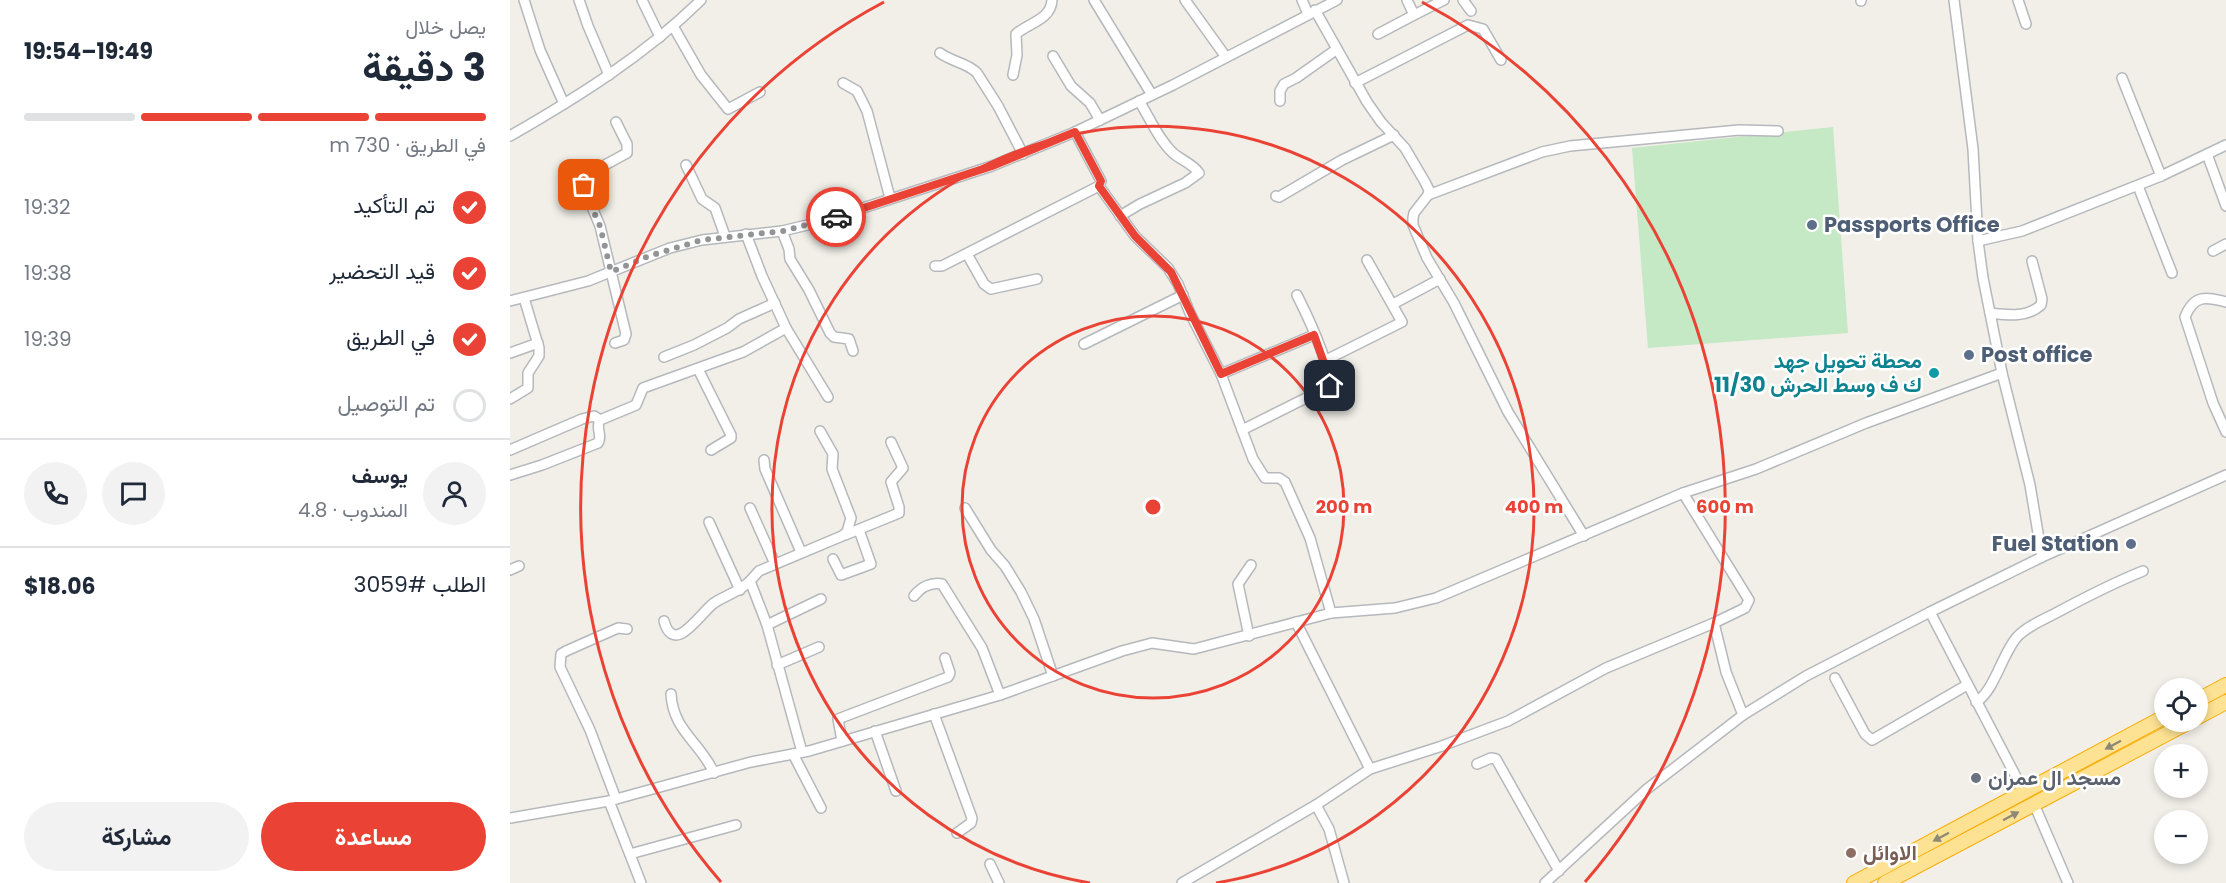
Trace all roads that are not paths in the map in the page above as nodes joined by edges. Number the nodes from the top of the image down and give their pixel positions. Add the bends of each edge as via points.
1 (524, 0) edge
2 (579, 0) edge
3 (642, 0) edge
4 (701, 0) edge
5 (1052, 0) edge
6 (1094, 0) edge
7 (1185, 0) edge
8 (1302, 0) edge
9 (1337, 0) edge
10 (1407, 0) edge
11 (1444, 0) edge
12 (1463, 0) edge
13 (1954, 0) edge
14 (2018, 0) edge
15 (1311, 12) junction
16 (1471, 12) dead end
17 (1414, 15) junction
18 (2026, 24) dead end
19 (673, 26) junction
20 (1378, 34) dead end
21 (660, 37) junction
22 (1337, 49) junction
23 (940, 53) dead end
24 (1053, 56) dead end
25 (1226, 57) junction
26 (1501, 60) dead end
27 (609, 75) junction
28 (1013, 75) dead end
29 (2122, 78) dead end
30 (843, 82) dead end
31 (1356, 83) junction
32 (760, 92) dead end
33 (1152, 95) junction
34 (1139, 101) junction
35 (1280, 101) dead end
36 (564, 104) junction
37 (1100, 120) junction
38 (616, 122) dead end
39 (1778, 131) dead end
40 (1075, 132) junction
41 (1394, 135) junction
42 (510, 136) edge
43 (2226, 145) edge
44 (1023, 154) junction
45 (2207, 154) junction
46 (686, 165) dead end
47 (2161, 176) junction
48 (1099, 186) junction
49 (2138, 186) junction
50 (1428, 195) junction
51 (1276, 196) dead end
52 (890, 198) junction
53 (2226, 206) edge
54 (1120, 216) junction
55 (783, 231) junction
56 (746, 234) junction
57 (725, 236) junction
58 (1978, 241) junction
59 (2226, 244) edge
60 (2213, 251) dead end
61 (968, 254) junction
62 (1367, 260) dead end
63 (2032, 261) dead end
64 (935, 266) dead end
65 (611, 272) junction
66 (2172, 273) dead end
67 (1037, 279) dead end
68 (1440, 279) junction
69 (1183, 295) junction
70 (1297, 295) dead end
71 (524, 298) junction
72 (510, 302) edge
73 (2226, 302) edge
74 (775, 303) junction
75 (1393, 304) junction
76 (1990, 313) junction
77 (786, 328) junction
78 (1314, 335) junction
79 (538, 343) junction
80 (615, 343) dead end
81 (1084, 344) dead end
82 (853, 351) dead end
83 (510, 353) edge
84 (664, 357) dead end
85 (1324, 361) junction
86 (698, 369) junction
87 (2002, 373) junction
88 (1221, 374) junction
89 (828, 397) dead end
90 (510, 399) edge
91 (600, 420) junction
92 (1242, 430) junction
93 (820, 431) dead end
94 (2226, 432) edge
95 (891, 442) dead end
96 (510, 450) edge
97 (711, 450) dead end
98 (764, 460) dead end
99 (510, 475) edge
100 (2226, 475) edge
101 (1683, 493) junction
102 (750, 508) dead end
103 (965, 508) dead end
104 (708, 522) dead end
105 (859, 530) junction
106 (842, 536) junction
107 (1584, 536) junction
108 (801, 552) junction
109 (2042, 557) junction
110 (833, 559) dead end
111 (774, 564) junction
112 (1251, 565) dead end
113 (2143, 571) dead end
114 (750, 581) junction
115 (740, 590) junction
116 (914, 596) dead end
117 (821, 599) dead end
118 (1930, 612) junction
119 (1331, 613) junction
120 (664, 621) dead end
121 (1296, 622) junction
122 (1714, 623) junction
123 (766, 625) junction
124 (627, 629) dead end
125 (1249, 636) junction
126 (819, 647) dead end
127 (945, 658) dead end
128 (777, 665) junction
129 (1053, 676) junction
130 (1836, 678) dead end
131 (1967, 685) junction
132 (2226, 685) edge
133 (671, 694) dead end
134 (1000, 695) junction
135 (2208, 695) edge
136 (1976, 702) junction
137 (2226, 702) edge
138 (2208, 712) edge
139 (934, 714) junction
140 (1743, 715) junction
141 (2154, 722) edge
142 (875, 731) junction
143 (2170, 732) edge
144 (842, 741) junction
145 (797, 753) junction
146 (1477, 764) dead end
147 (1370, 769) junction
148 (714, 773) junction
149 (896, 791) dead end
150 (2024, 792) junction
151 (612, 800) junction
152 (1316, 804) junction
153 (2034, 804) junction
154 (821, 808) dead end
155 (510, 818) edge
156 (736, 825) dead end
157 (957, 833) dead end
158 (630, 854) junction
159 (990, 864) dead end
160 (1559, 871) junction
161 (641, 883) edge
162 (999, 883) edge
163 (1182, 883) edge
164 (1344, 883) edge
165 (1545, 883) edge
166 (1854, 883) edge
167 (1885, 883) edge
168 (2068, 883) edge

1 - 36 street via 540,50
2 - 27 street
3 - 21 street
4 - 19 street
5 - 28 street via 1052,7 1042,19 1016,34
6 - 33 street
7 - 25 street
8 - 15 street
9 - 15 street
10 - 17 street
11 - 17 street
12 - 16 street
13 - 58 street via 1973,149
14 - 18 street
15 - 22 street
15 - 25 street
17 - 20 street
19 - 21 street
19 - 32 street via 701,75 728,109
21 - 27 street
22 - 31 street
22 - 35 street via 1284,84
23 - 44 street via 952,62 973,68
24 - 37 street via 1071,86 1090,103
25 - 33 street
26 - 31 street via 1483,29 1468,25
27 - 36 street
29 - 47 street
30 - 52 street via 857,92 867,111
31 - 41 street
33 - 34 street
34 - 37 street
34 - 54 street via 1162,140 1199,173
36 - 42 street
37 - 40 street
38 - 65 street via 627,144 627,153 592,172 584,185 600,226
39 - 50 street via 1739,130 1570,146 1542,152
40 - 44 street
40 - 48 street via 1101,181
41 - 50 street via 1406,148 1429,190
41 - 51 street
43 - 45 street
44 - 52 street
45 - 47 street
45 - 53 street
46 - 57 street via 702,199 715,208
47 - 49 street
48 - 54 street
48 - 61 street
49 - 58 street via 2022,231
49 - 66 street
50 - 68 street via 1414,213 1413,225
52 - 55 street
54 - 69 street via 1168,268
55 - 56 street
55 - 82 street via 790,259 830,333 849,339
56 - 57 street
56 - 74 street
57 - 65 street via 670,248
58 - 76 street
59 - 60 street
61 - 64 street
61 - 67 street via 984,284 991,289
62 - 75 street
63 - 76 street via 2041,305 2024,314
65 - 71 street
65 - 80 street via 626,334 624,340
68 - 75 street
68 - 107 street via 1508,412
69 - 81 street
69 - 88 street
70 - 78 street
71 - 72 street
71 - 79 street
73 - 94 street via 2202,298 2185,317
74 - 77 street
74 - 84 street
75 - 85 street via 1401,323
76 - 87 street
77 - 86 street via 743,352
77 - 89 street
78 - 85 street
78 - 88 street
79 - 83 street
79 - 90 street via 539,356 529,371 528,388
85 - 92 street via 1329,388
86 - 91 street via 643,388 636,405
86 - 97 street via 731,435
87 - 101 street via 1756,469
87 - 109 street via 2030,485
88 - 92 street
91 - 96 street via 594,416 582,419
91 - 99 street via 598,443
92 - 119 street via 1265,478 1285,482 1310,538
93 - 106 street via 834,455 832,471 851,518
95 - 105 street via 903,468 891,482 900,511
98 - 108 street
100 - 109 street
101 - 107 street
101 - 122 street via 1749,600 1745,608
102 - 111 street
103 - 129 street via 1021,592
104 - 115 street
105 - 106 street
105 - 110 street via 871,564 841,575
106 - 108 street
107 - 119 street via 1436,598 1395,608
108 - 111 street
109 - 118 street
111 - 114 street
112 - 125 street via 1238,584
113 - 136 street via 2109,585 2017,636 1985,696
114 - 115 street
114 - 123 street
115 - 120 street via 714,603 690,628 678,634 669,633
116 - 134 street via 931,584 942,584 982,648
117 - 123 street
118 - 131 street
118 - 140 street via 1827,664
119 - 121 street
121 - 125 street
121 - 147 street
122 - 140 street via 1726,672
122 - 147 street via 1606,668 1508,722
123 - 128 street
124 - 151 street via 618,627 566,651 559,659 590,730
125 - 129 street via 1194,649 1152,643
126 - 128 street
127 - 144 street via 948,677 838,719
128 - 145 street
129 - 134 street
130 - 131 street via 1865,734 1872,740
131 - 136 street
132 - 135 highway
133 - 148 street via 678,722
134 - 139 street
136 - 150 street
137 - 138 highway
139 - 142 street
139 - 157 street via 972,818
140 - 160 street via 1647,789
141 -> 150 highway
142 - 144 street
142 - 149 street
143 - 153 highway
144 - 145 street
145 - 148 street
145 - 154 street
146 - 160 street via 1491,758 1498,760
147 - 152 street
148 - 151 street
150 -> 166 highway
151 - 155 street
151 - 158 street
152 - 163 street
152 - 164 street via 1329,829
167 -> 153 highway
153 - 168 street
156 - 158 street
158 - 161 street
159 - 162 street
160 - 165 street

